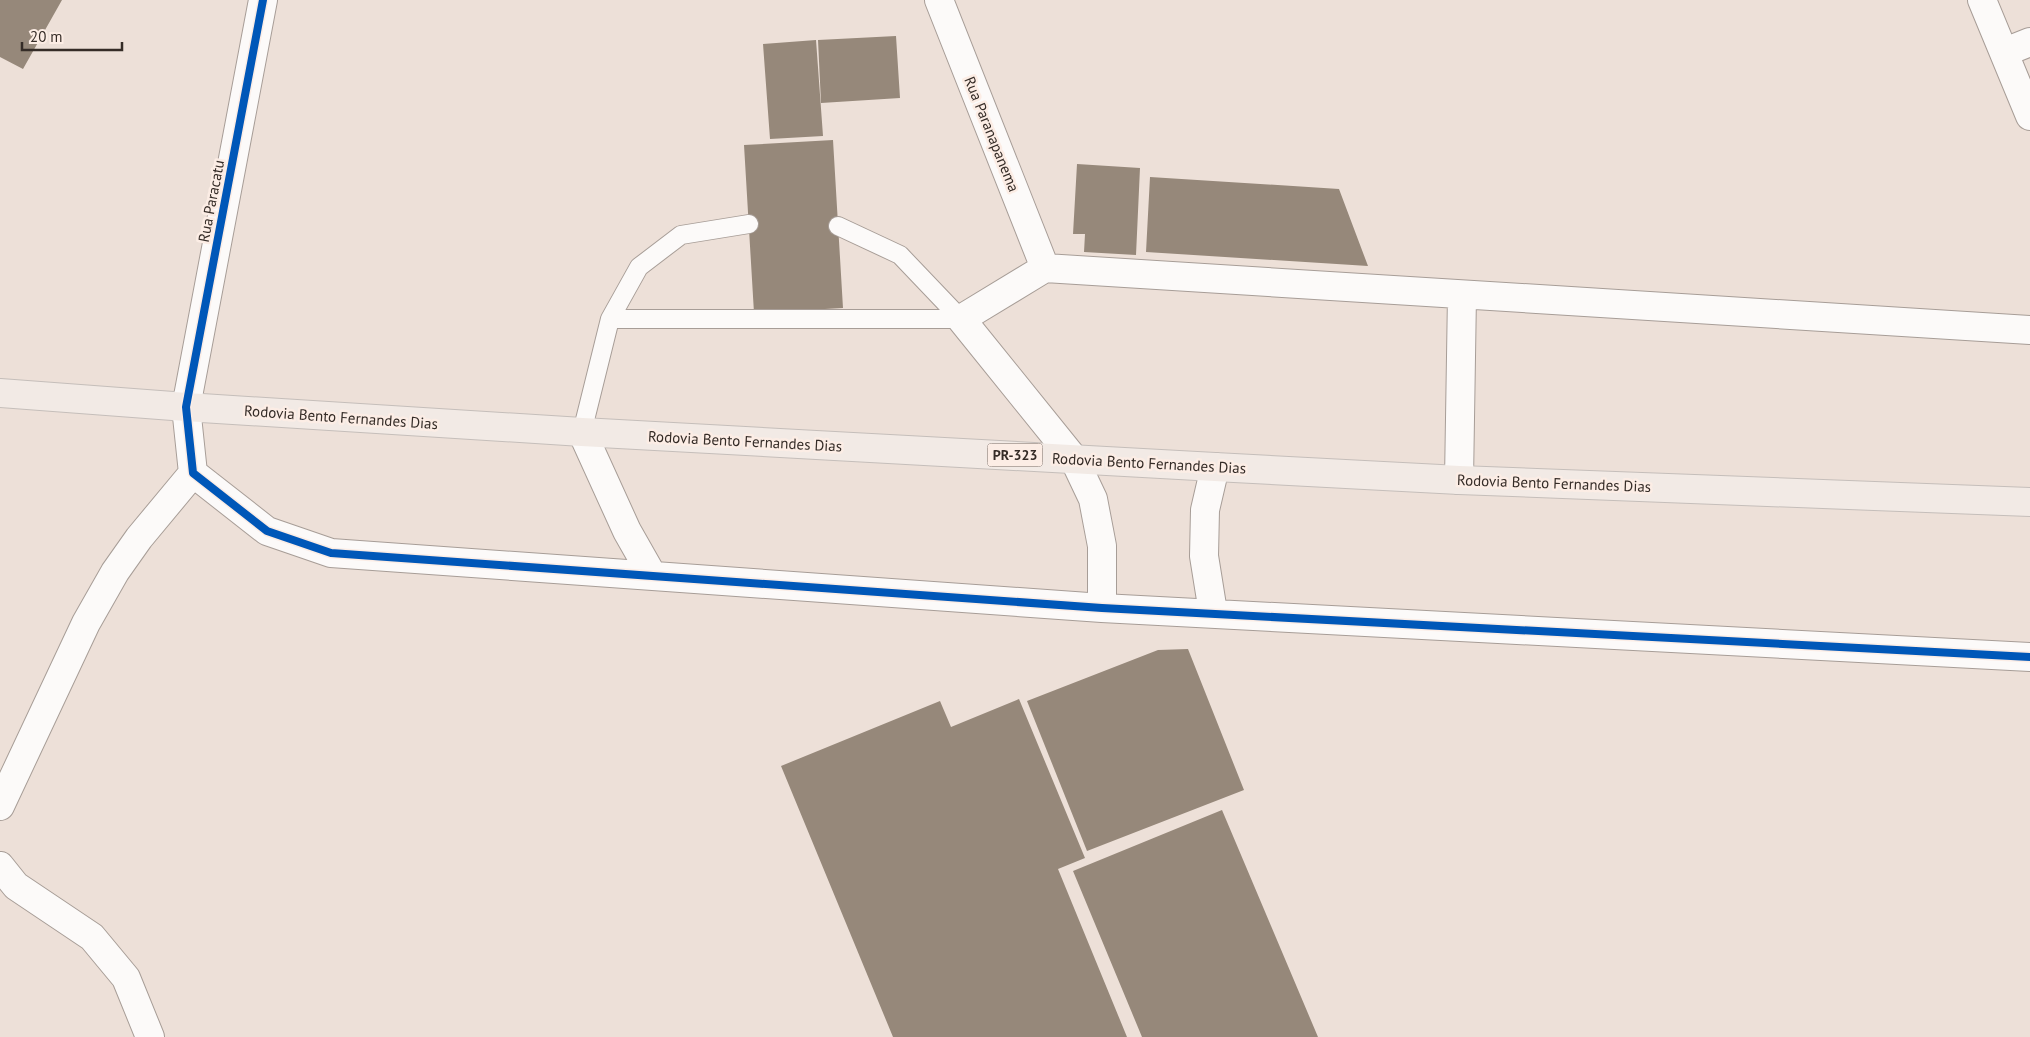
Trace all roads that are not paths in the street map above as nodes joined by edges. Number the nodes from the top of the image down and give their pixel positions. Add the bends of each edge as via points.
1 (263, 0) edge
2 (939, 0) edge
3 (1982, 0) edge
4 (2030, 42) edge
5 (2005, 52) junction
6 (2030, 116) edge
7 (749, 224) dead end
8 (838, 226) dead end
9 (1045, 268) junction
10 (1462, 295) junction
11 (610, 319) junction
12 (961, 319) junction
13 (2030, 330) edge
14 (0, 393) edge
15 (186, 407) junction
16 (582, 432) junction
17 (1074, 459) junction
18 (1215, 467) junction
19 (193, 473) junction
20 (1459, 480) junction
21 (2030, 502) edge
22 (652, 575) junction
23 (1102, 608) junction
24 (1213, 612) junction
25 (2030, 657) edge
26 (0, 806) edge
27 (0, 866) edge
28 (150, 1037) edge

1 - 15 street, Rua Paracatu
2 - 9 street, Rua Paranapanema
3 - 5 street
4 - 5 street
5 - 6 street
7 - 11 lane via 681,235 639,267
8 - 12 lane via 900,254
9 - 10 street
9 - 12 street
10 - 13 street
10 - 20 street
11 - 12 lane
11 - 16 lane
12 - 17 street
14 - 15 highway, Rodovia Bento Fernandes Dias / PR-323
15 - 16 highway, Rodovia Bento Fernandes Dias / PR-323
15 - 19 street, Rua Paracatu
16 - 17 highway, Rodovia Bento Fernandes Dias / PR-323
16 - 22 street via 627,531
17 - 18 highway, Rodovia Bento Fernandes Dias / PR-323
17 - 23 street via 1093,500 1102,546
18 - 20 highway, Rodovia Bento Fernandes Dias / PR-323
18 - 24 street via 1205,510 1204,556
19 - 22 street via 267,531 331,553
19 - 26 street via 114,572 86,623
20 - 21 highway, Rodovia Bento Fernandes Dias / PR-323
22 - 23 street
23 - 24 street
24 - 25 street
27 - 28 street via 16,886 92,937 126,978

